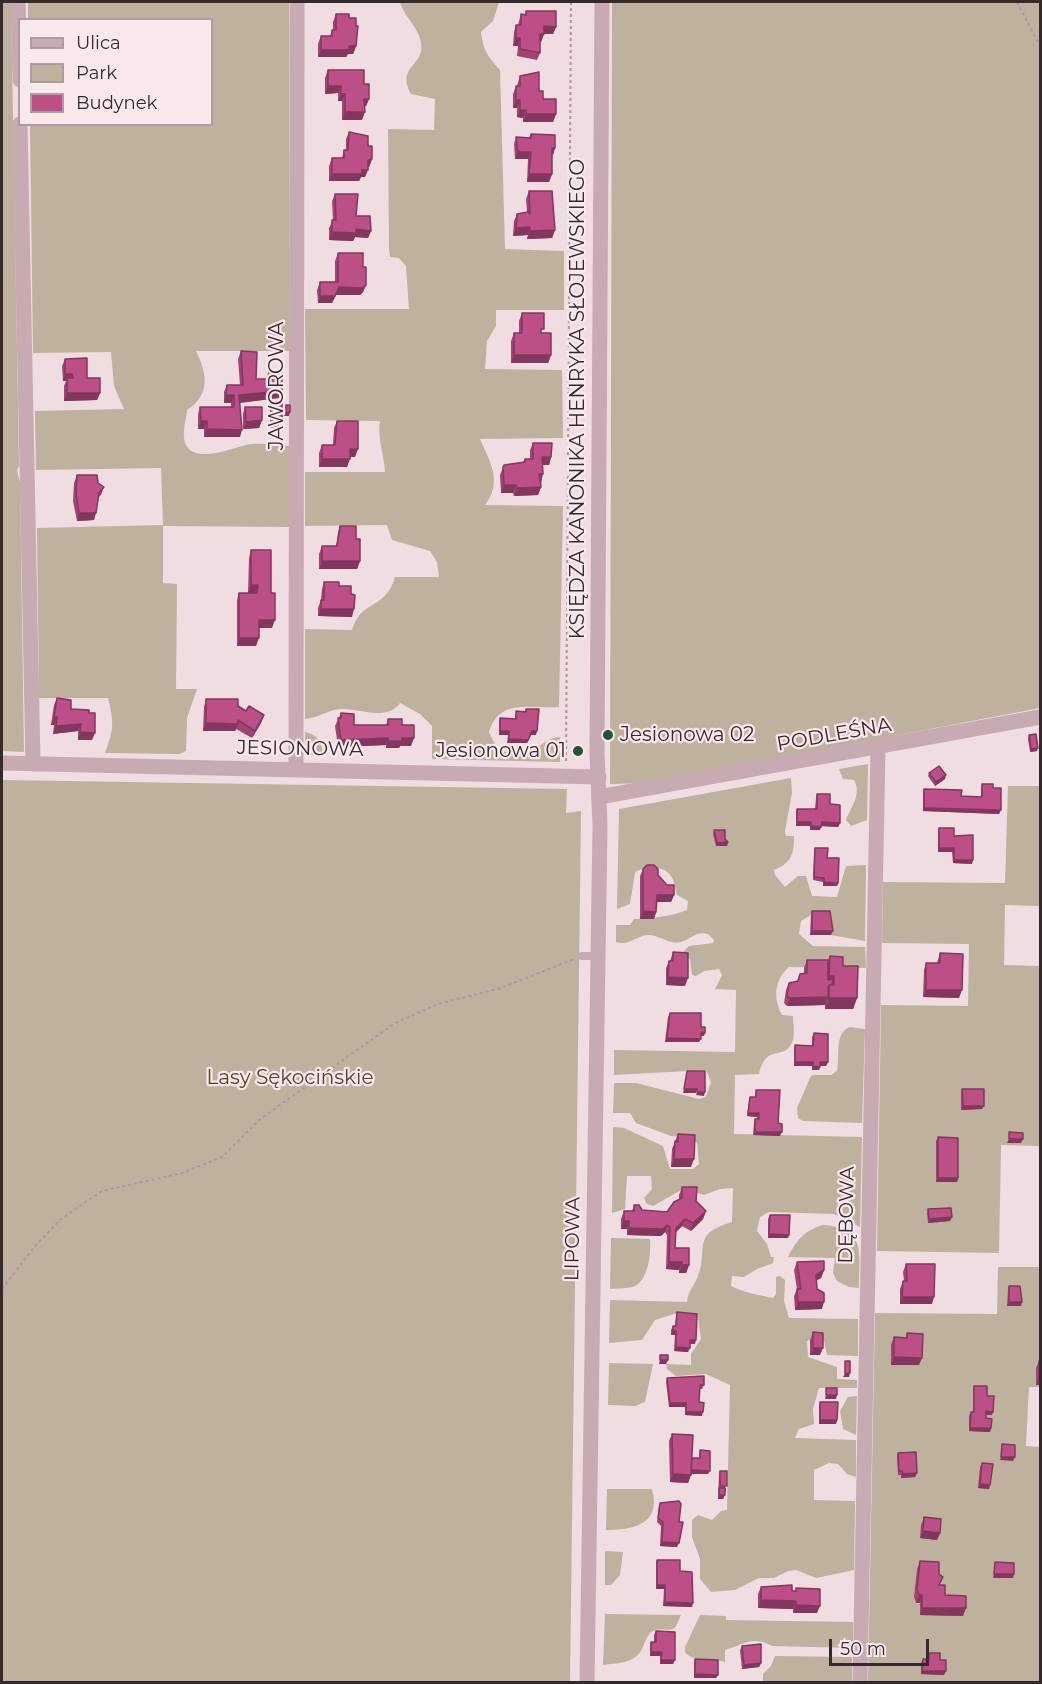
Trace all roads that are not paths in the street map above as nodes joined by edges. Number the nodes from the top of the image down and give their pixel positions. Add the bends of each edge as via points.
1 (18, 2) edge
2 (297, 2) edge
3 (602, 2) edge
4 (18, 18) edge
5 (20, 126) edge
6 (1041, 717) edge
7 (878, 748) junction
8 (2, 763) edge
9 (33, 764) junction
10 (296, 770) junction
11 (598, 777) junction
12 (599, 797) junction
13 (582, 956) road end
14 (598, 956) junction
15 (587, 1683) edge
16 (860, 1683) edge

1 - 4 street
2 - 10 street, JAWOROWA
3 - 11 street, KSIĘDZA KANONIKA HENRYKA SŁOJEWSKIEGO
5 - 9 street
6 - 7 street, PODLEŚNA
7 - 12 street, PODLEŚNA
7 - 16 street, DĘBOWA
8 - 9 street, JESIONOWA
9 - 10 street, JESIONOWA
10 - 11 street, JESIONOWA
11 - 12 street, KSIĘDZA KANONIKA HENRYKA SŁOJEWSKIEGO
12 - 14 street, LIPOWA
13 - 14 lane
14 - 15 street, LIPOWA

